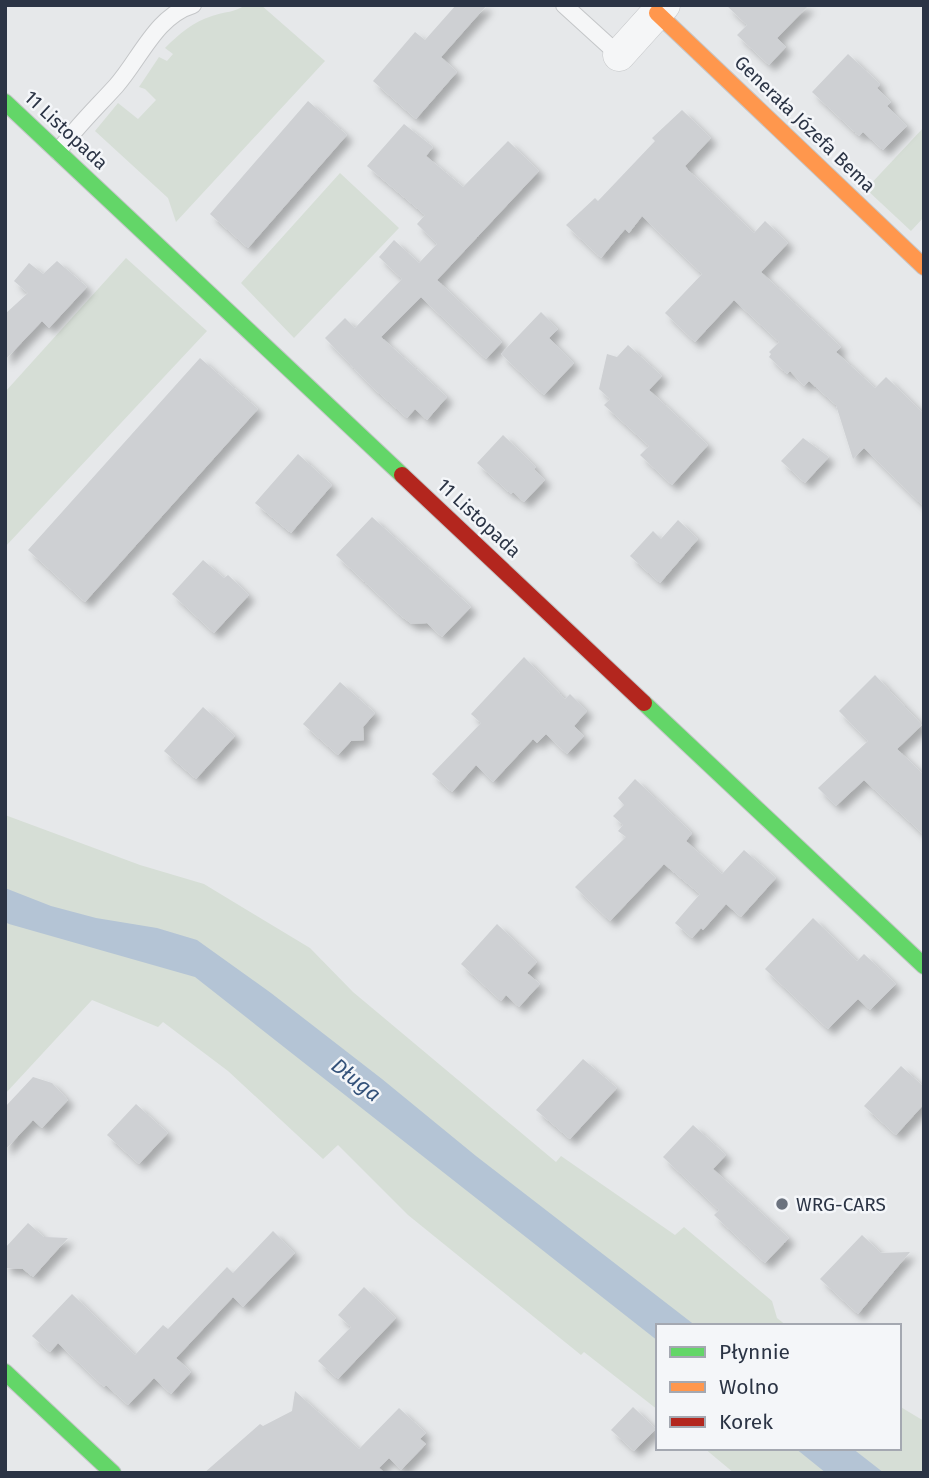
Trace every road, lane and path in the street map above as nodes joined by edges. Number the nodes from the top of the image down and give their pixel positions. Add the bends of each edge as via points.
1 (193, 5) edge
2 (564, 5) edge
3 (661, 9) edge
4 (619, 55) joint
5 (5, 102) edge
6 (58, 152) junction
7 (924, 267) edge
8 (924, 965) edge
9 (5, 1372) edge
10 (107, 1471) edge

1 - 6 lane via 181,9 158,30
2 - 4 lane
3 - 4 street
3 - 7 street, Generała Józefa Bema
5 - 6 street, 11 Listopada
6 - 8 street, 11 Listopada
9 - 10 street via 27,1400

